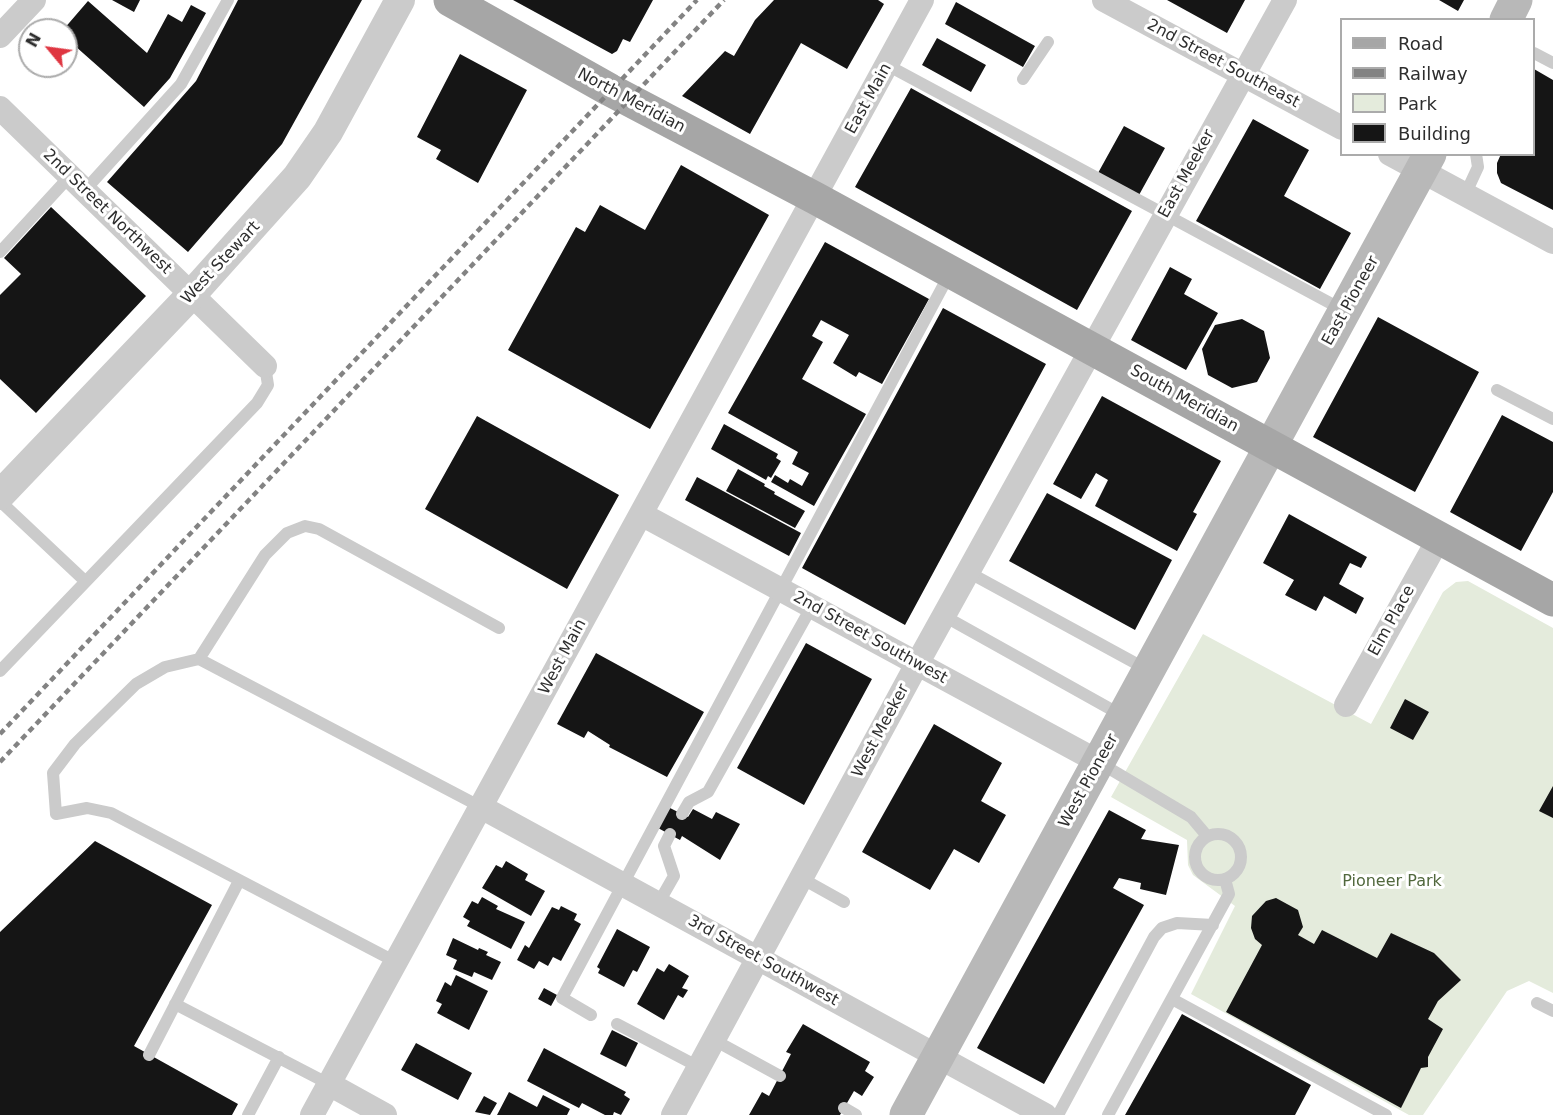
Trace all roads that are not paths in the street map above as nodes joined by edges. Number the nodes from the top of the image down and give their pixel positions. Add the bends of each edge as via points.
1 (34, 0) edge
2 (228, 0) edge
3 (400, 0) edge
4 (450, 0) edge
5 (922, 0) edge
6 (1104, 0) edge
7 (1285, 0) edge
8 (1516, 0) edge
9 (1507, 18) edge
10 (0, 36) edge
11 (1048, 42) dead end
12 (1535, 54) edge
13 (1553, 63) edge
14 (887, 65) junction
15 (1242, 75) junction
16 (1023, 79) dead end
17 (0, 108) edge
18 (1340, 127) edge
19 (1398, 156) edge
20 (1476, 156) edge
21 (1426, 163) edge
22 (77, 183) junction
23 (1465, 195) junction
24 (815, 198) junction
25 (1165, 215) junction
26 (1553, 242) edge
27 (0, 252) edge
28 (951, 272) junction
29 (192, 294) junction
30 (1346, 312) junction
31 (1091, 349) junction
32 (265, 366) joint
33 (1497, 390) dead end
34 (1553, 419) edge
35 (1272, 448) junction
36 (0, 495) edge
37 (0, 501) edge
38 (641, 514) junction
39 (1439, 538) junction
40 (968, 572) junction
41 (85, 581) junction
42 (780, 589) junction
43 (1553, 600) edge
44 (812, 606) junction
45 (944, 616) junction
46 (499, 628) dead end
47 (199, 659) junction
48 (917, 664) junction
49 (0, 671) edge
50 (1149, 671) junction
51 (1346, 705) dead end
52 (1124, 717) junction
53 (1099, 762) junction
54 (482, 807) junction
55 (682, 814) dead end
56 (670, 834) dead end
57 (1207, 836) junction
58 (801, 878) junction
59 (1225, 879) junction
60 (239, 881) junction
61 (622, 884) junction
62 (844, 903) dead end
63 (658, 904) junction
64 (1213, 926) junction
65 (759, 958) junction
66 (396, 962) junction
67 (1172, 999) junction
68 (1537, 1003) dead end
69 (175, 1004) junction
70 (1553, 1011) edge
71 (591, 1015) dead end
72 (616, 1024) dead end
73 (714, 1040) junction
74 (149, 1055) dead end
75 (938, 1056) junction
76 (279, 1057) junction
77 (699, 1067) junction
78 (780, 1076) dead end
79 (329, 1084) junction
80 (844, 1108) dead end
81 (248, 1115) edge
82 (312, 1115) edge
83 (385, 1115) edge
84 (673, 1115) edge
85 (856, 1115) edge
86 (906, 1115) edge
87 (1045, 1115) edge
88 (1058, 1115) edge
89 (1108, 1115) edge
90 (1386, 1115) edge

1 - 10 street
2 - 22 lane via 181,84
3 - 29 street, West Stewart via 315,153 267,213
4 - 24 main road, North Meridian
5 - 14 street, East Main
6 - 15 street, 2nd Street Southeast
7 - 15 street, East Meeker
8 - 9 main road
11 - 16 lane
12 - 13 lane
14 - 24 street, East Main
14 - 25 lane
15 - 18 street, 2nd Street Southeast
15 - 25 street, East Meeker
17 - 22 street, 2nd Street Northwest
19 - 21 street
20 - 23 lane via 1478,167
21 - 23 street
21 - 30 main road, East Pioneer
22 - 27 lane
22 - 29 street, 2nd Street Northwest
23 - 26 street
24 - 28 main road, South Meridian
24 - 38 street, West Main
25 - 30 lane
25 - 31 street, East Meeker
28 - 31 main road, South Meridian
28 - 42 lane
29 - 32 street, 2nd Street Northwest
29 - 36 street, West Stewart
30 - 35 main road, East Pioneer
31 - 35 main road, South Meridian
31 - 40 street, West Meeker
32 - 41 lane via 268,385 257,403
33 - 34 lane
35 - 39 main road, South Meridian
35 - 50 main road, West Pioneer
37 - 41 lane
38 - 42 street, 2nd Street Southwest
38 - 54 street, West Main
39 - 43 main road, South Meridian
39 - 51 street, Elm Place
40 - 45 street, West Meeker
40 - 50 lane
41 - 49 lane
42 - 44 street, 2nd Street Southwest
42 - 61 lane
44 - 48 street, 2nd Street Southwest
44 - 55 lane via 708,792 689,802
45 - 48 street, West Meeker
45 - 52 lane
46 - 47 lane via 319,529 305,526 287,533 265,555
47 - 54 lane
47 - 60 lane via 165,667 136,684 75,744 53,773 56,814 87,808 111,813
48 - 53 street, 2nd Street Southwest
48 - 58 street, West Meeker
50 - 52 main road, West Pioneer
52 - 53 main road, West Pioneer
53 - 57 lane via 1191,817
53 - 75 main road, West Pioneer
54 - 61 street, 3rd Street Southwest
54 - 66 street, West Main
56 - 63 lane via 664,846 674,876
57 - 59 lane via 1196,850 1197,866 1206,877
57 - 59 lane via 1225,834 1239,847 1239,868
58 - 62 lane
58 - 65 street, West Meeker
59 - 64 lane via 1229,894
60 - 66 lane
60 - 69 lane
61 - 63 street, 3rd Street Southwest
61 - 71 lane via 562,998
63 - 65 street, 3rd Street Southwest
64 - 67 lane
64 - 88 lane via 1177,923 1162,928 1154,937
65 - 73 street, West Meeker
65 - 75 street, 3rd Street Southwest
66 - 79 street, West Main
67 - 89 lane
67 - 90 lane
68 - 70 lane
69 - 74 lane
69 - 76 lane
72 - 77 lane
73 - 77 street, West Meeker
73 - 78 lane
75 - 86 main road, West Pioneer
75 - 87 street, 3rd Street Southwest
76 - 79 lane
76 - 81 lane
77 - 84 street, West Meeker
79 - 82 street, West Main
79 - 83 street
80 - 85 lane

